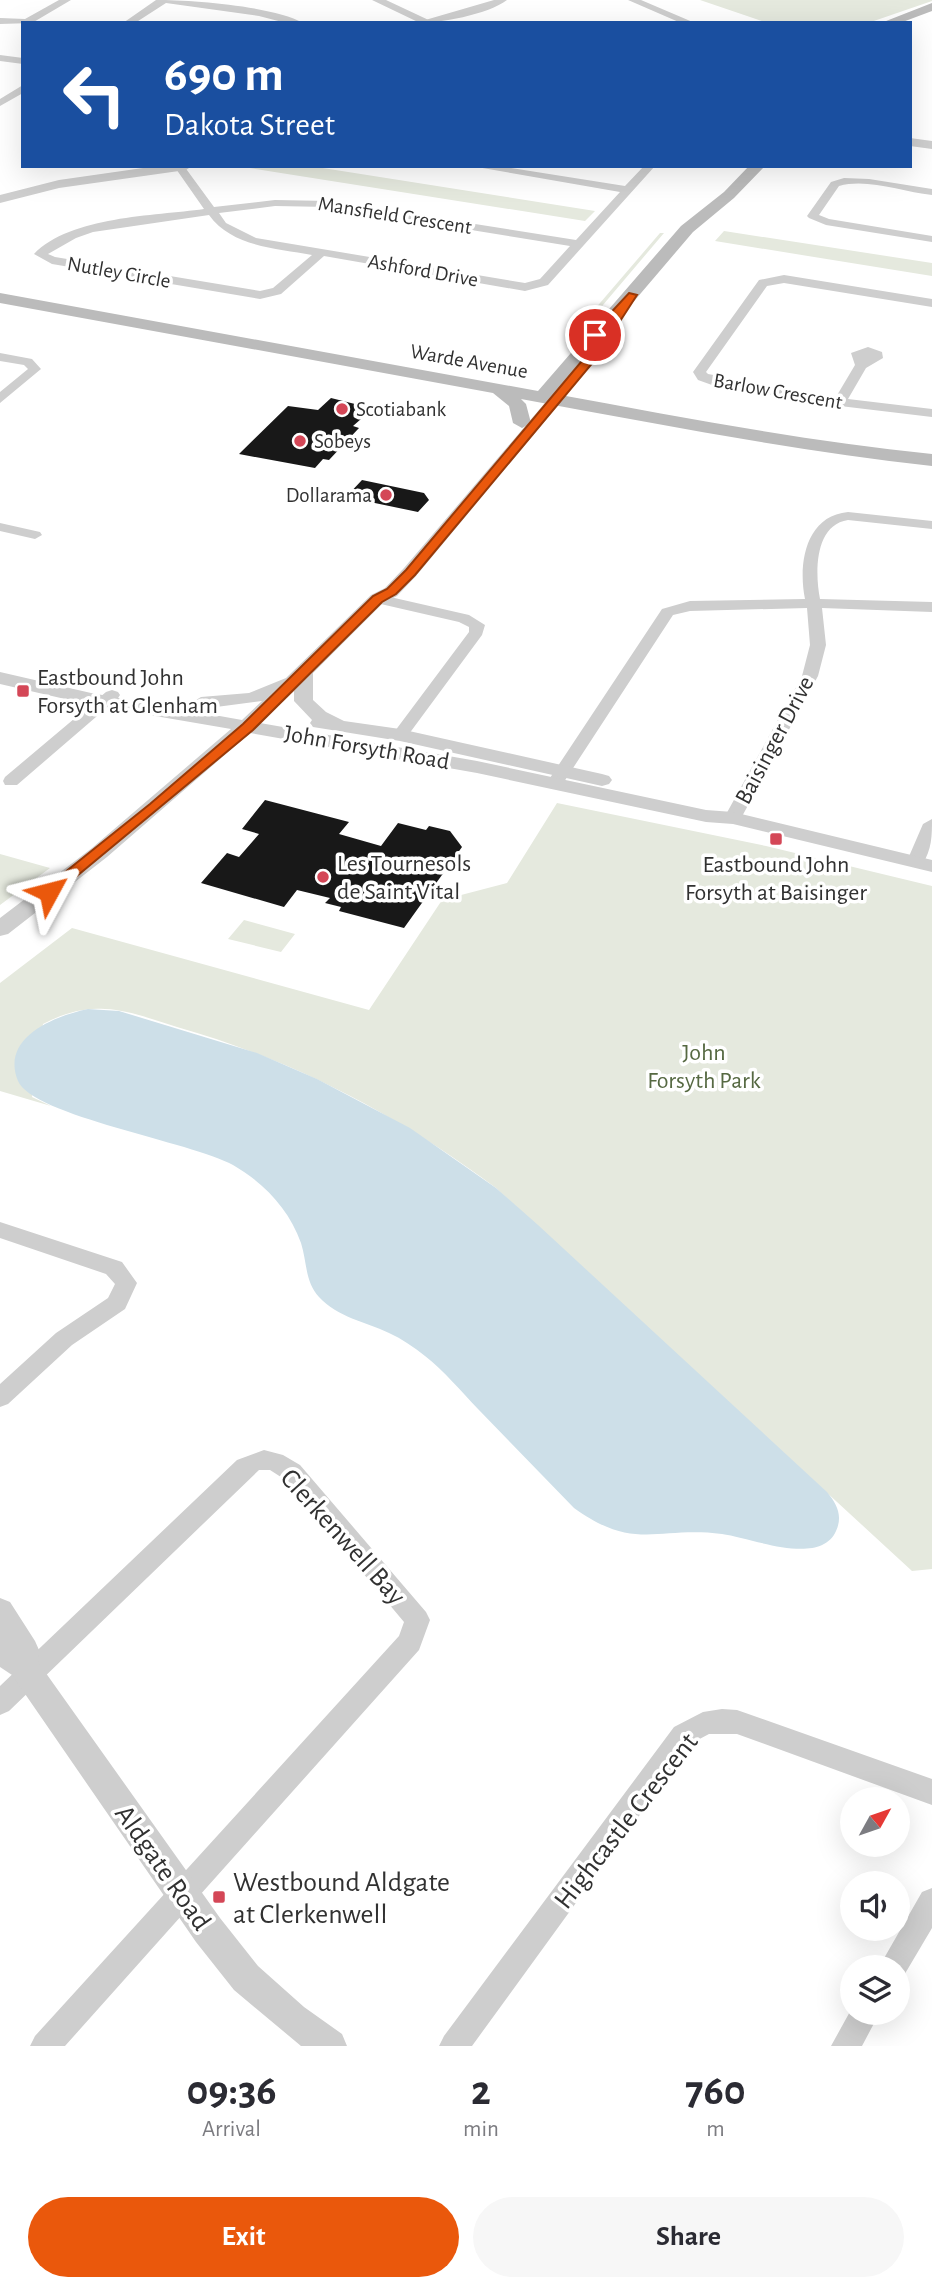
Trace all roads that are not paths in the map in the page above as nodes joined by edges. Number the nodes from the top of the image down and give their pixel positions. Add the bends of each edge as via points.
1 (66, 0) edge
2 (163, 0) edge
3 (377, 0) edge
4 (502, 0) edge
5 (633, 0) edge
6 (932, 7) edge
7 (932, 15) edge
8 (0, 21) edge
9 (29, 21) edge
10 (131, 21) edge
11 (290, 21) edge
12 (423, 21) edge
13 (429, 21) edge
14 (686, 21) edge
15 (893, 21) edge
16 (21, 22) edge
17 (912, 22) edge
18 (0, 58) edge
19 (21, 61) edge
20 (21, 90) edge
21 (2, 100) edge
22 (912, 142) edge
23 (932, 145) edge
24 (176, 168) edge
25 (184, 168) edge
26 (489, 168) edge
27 (648, 168) edge
28 (736, 168) edge
29 (756, 168) edge
30 (628, 190) junction
31 (932, 192) edge
32 (0, 199) edge
33 (212, 211) junction
34 (695, 221) junction
35 (932, 239) edge
36 (578, 244) junction
37 (321, 253) junction
38 (0, 298) edge
39 (932, 303) edge
40 (0, 357) edge
41 (861, 365) dead end
42 (567, 378) junction
43 (498, 389) junction
44 (549, 398) junction
45 (0, 399) edge
46 (840, 402) junction
47 (596, 407) junction
48 (932, 413) edge
49 (531, 421) junction
50 (932, 460) edge
51 (932, 525) edge
52 (0, 527) edge
53 (35, 535) dead end
54 (377, 599) junction
55 (813, 604) junction
56 (932, 607) edge
57 (0, 666) edge
58 (304, 674) junction
59 (0, 678) edge
60 (108, 698) junction
61 (201, 703) junction
62 (163, 712) junction
63 (255, 720) junction
64 (346, 728) junction
65 (400, 734) junction
66 (317, 739) junction
67 (205, 764) junction
68 (559, 777) junction
69 (11, 781) dead end
70 (733, 818) junction
71 (932, 824) edge
72 (924, 864) edge
73 (0, 929) edge
74 (0, 1230) edge
75 (0, 1398) edge
76 (0, 1611) edge
77 (17, 1663) edge
78 (0, 1703) edge
79 (932, 1792) edge
80 (182, 1894) junction
81 (932, 1902) edge
82 (900, 1955) edge
83 (858, 2025) edge
84 (46, 2046) edge
85 (330, 2046) edge
86 (454, 2046) edge
87 (846, 2046) edge

1 - 9 street
2 - 10 street
2 - 11 street
3 - 12 street
4 - 13 street
5 - 14 street
6 - 15 main road
7 - 17 main road
8 - 16 street
18 - 19 street
20 - 21 street
22 - 23 street
24 - 32 street via 59,184
25 - 33 street, Ashford Drive
26 - 30 street
27 - 30 street, Ashford Drive
28 - 34 main road via 699,210
29 - 34 main road
30 - 36 street, Ashford Drive
31 - 35 street via 840,182 813,216 821,222
33 - 36 street, Mansfield Crescent via 276,202 321,203
33 - 37 street, Ashford Drive via 240,236
33 - 37 street, Nutley Circle via 100,228 68,238 40,254 52,260 260,295 277,291
34 - 42 main road via 632,295 607,338
36 - 37 street, Ashford Drive via 544,282 531,287
38 - 43 main road, Warde Avenue
39 - 46 street, Barlow Crescent via 768,280 699,369 709,380
40 - 45 street via 28,362 35,369
41 - 46 street
42 - 43 main road
42 - 44 main road
42 - 47 main road via 580,396
43 - 44 main road, Warde Avenue
43 - 49 main road
44 - 47 main road, Warde Avenue
44 - 49 street
46 - 48 street, Barlow Crescent
47 - 49 main road via 561,409
47 - 50 main road, Warde Avenue
49 - 54 street via 410,572
51 - 55 street, Baisinger Drive via 835,518 818,537 810,556 807,574
52 - 53 street
54 - 58 street
54 - 65 street, John Forsyth Road via 464,618 477,625 477,632
55 - 56 street
55 - 68 street via 690,606 667,612
55 - 70 street, Baisinger Drive via 818,641 810,676
57 - 61 street, John Forsyth Road
58 - 61 street via 261,695
58 - 63 street
58 - 64 street via 302,691 309,709
59 - 60 street, John Forsyth Road
60 - 62 street, John Forsyth Road
60 - 69 street
61 - 63 street, John Forsyth Road
62 - 63 street, John Forsyth Road
62 - 67 street via 201,733 206,743
63 - 64 street, John Forsyth Road
63 - 66 street, John Forsyth Road
63 - 67 street
64 - 65 street, John Forsyth Road
65 - 68 street, John Forsyth Road
66 - 67 street via 260,743
66 - 68 street, John Forsyth Road
67 - 73 street
68 - 70 street, John Forsyth Road via 706,816
70 - 72 street, John Forsyth Road
71 - 72 street
74 - 75 street via 114,1268 126,1283 117,1303 64,1339
76 - 77 street, Aldgate Road via 24,1650
77 - 78 street
77 - 80 street, Aldgate Road
77 - 80 street, Clerkenwell Bay via 245,1467 261,1459 280,1463 292,1472 410,1609 417,1620 410,1642
79 - 86 street, Highcastle Crescent via 737,1722 704,1722 683,1735
80 - 84 street
80 - 85 street, Aldgate Road via 246,1978
81 - 82 street
83 - 87 street

